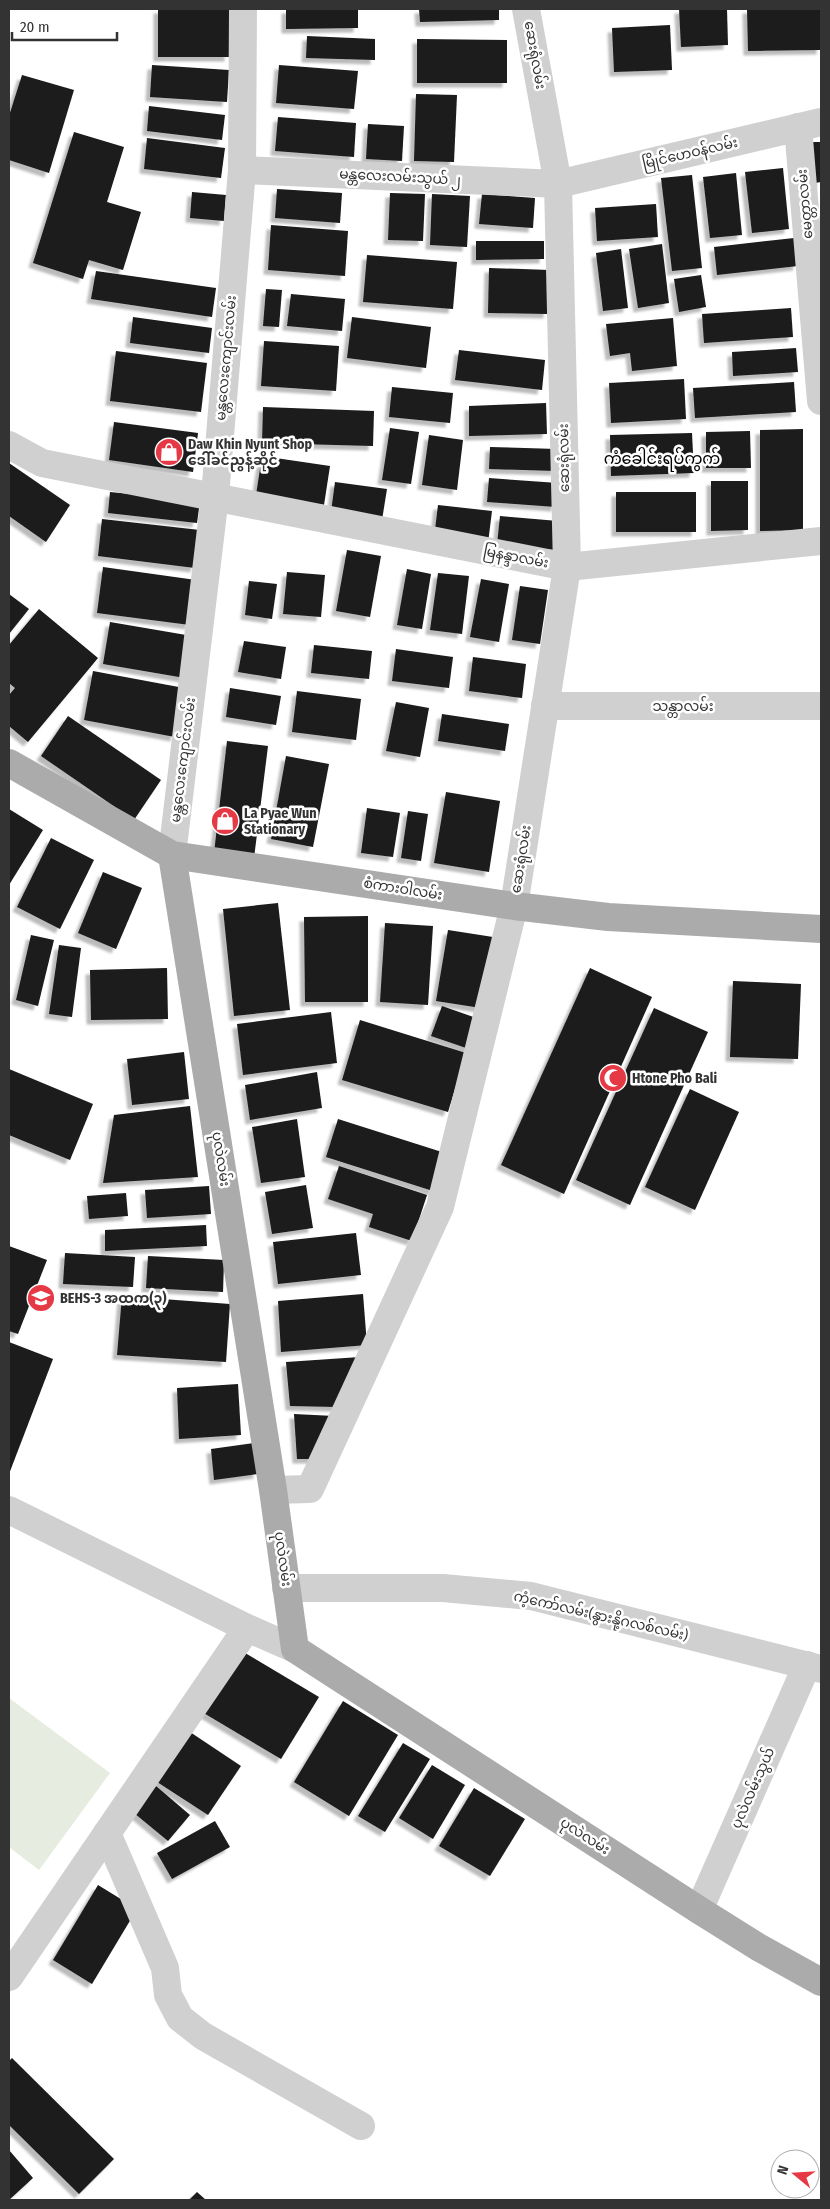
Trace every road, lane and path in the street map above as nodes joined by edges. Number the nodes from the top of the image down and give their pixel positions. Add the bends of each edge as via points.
1 (244, 9) edge
2 (526, 9) edge
3 (810, 125) edge
4 (242, 170) junction
5 (558, 184) junction
6 (821, 401) edge
7 (9, 445) edge
8 (215, 496) junction
9 (821, 541) edge
10 (567, 567) junction
11 (545, 706) junction
12 (821, 706) edge
13 (9, 763) edge
14 (172, 855) junction
15 (514, 906) junction
16 (821, 929) edge
17 (273, 1490) junction
18 (9, 1510) edge
19 (286, 1588) junction
20 (247, 1628) junction
21 (295, 1649) junction
22 (814, 1667) edge
23 (107, 1833) junction
24 (699, 1910) junction
25 (9, 1977) edge
26 (821, 1982) edge
27 (361, 2126) dead end

1 - 4 street, မန္တလေးကျောင်းလမ်း
2 - 5 street, ဆေးရုံလမ်း
3 - 5 street, မြိုင်ဟေဝန်လမ်း
3 - 6 street, မေတ္တာလမ်း
4 - 5 street, မန္တလေးလမ်းသွယ် ၂
4 - 8 street, မန္တလေးကျောင်းလမ်း
5 - 10 street, ဆေးရုံလမ်း
7 - 8 street, မြနန္ဒာလမ်း via 42,463
8 - 10 street, မြနန္ဒာလမ်း
8 - 14 street, မန္တလေးကျောင်းလမ်း
9 - 10 street, မြနန္ဒာလမ်း
10 - 11 street, ဆေးရုံလမ်း
11 - 12 street, သန္တာလမ်း
11 - 15 street, ဆေးရုံလမ်း
13 - 14 main road, စံကားဝါလမ်း
14 - 15 main road, စံကားဝါလမ်း
14 - 17 main road, ပုလဲလမ်း
15 - 16 main road, စံကားဝါလမ်း via 608,917
15 - 17 street, ဆေးရုံလမ်း via 440,1207 310,1489
17 - 19 main road, ပုလဲလမ်း
18 - 20 street
19 - 21 main road, ပုလဲလမ်း
19 - 22 street, ကံ့ကော်လမ်း(နွားနို့ဂလစ်လမ်း) via 443,1588 531,1596
20 - 21 street
20 - 23 street
21 - 24 main road, ပုလဲလမ်း
22 - 24 street, ပုလဲလမ်းသွယ်
23 - 25 street
23 - 27 street via 165,1968 168,1995 180,2018 203,2036
24 - 26 main road, ပုလဲလမ်း

